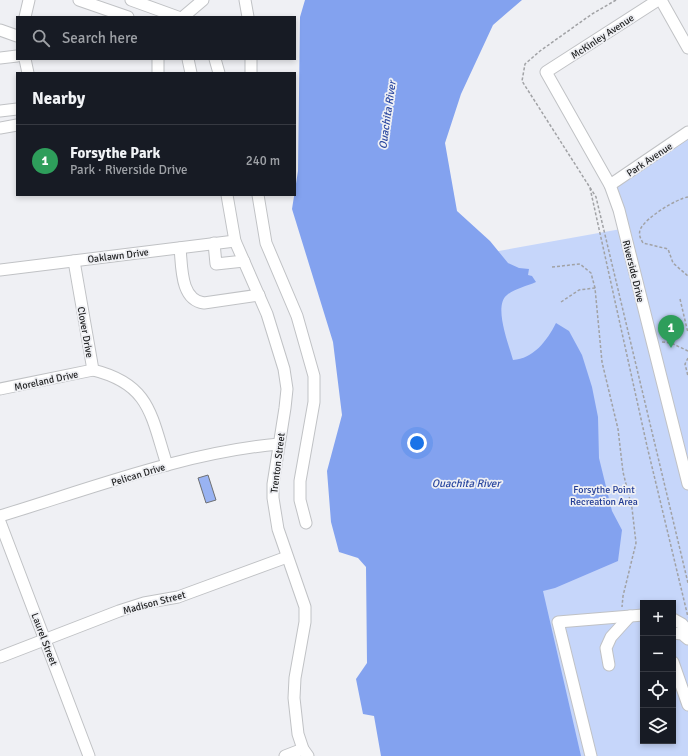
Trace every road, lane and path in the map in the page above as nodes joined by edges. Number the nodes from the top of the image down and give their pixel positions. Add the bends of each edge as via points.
1 (29, 0) edge
2 (79, 0) edge
3 (131, 0) edge
4 (203, 0) edge
5 (245, 0) edge
6 (616, 0) edge
7 (658, 0) edge
8 (661, 0) edge
9 (25, 16) edge
10 (125, 16) edge
11 (175, 16) edge
12 (184, 16) edge
13 (248, 16) edge
14 (0, 30) edge
15 (16, 36) edge
16 (688, 48) edge
17 (16, 56) edge
18 (0, 58) edge
19 (25, 60) edge
20 (158, 60) edge
21 (188, 60) edge
22 (215, 60) edge
23 (251, 60) edge
24 (27, 72) edge
25 (158, 72) edge
26 (191, 72) edge
27 (219, 72) edge
28 (251, 72) edge
29 (546, 72) joint
30 (16, 109) edge
31 (0, 111) edge
32 (16, 125) edge
33 (0, 128) edge
34 (688, 132) edge
35 (610, 185) junction
36 (589, 186) junction
37 (227, 196) edge
38 (258, 196) edge
39 (688, 197) edge
40 (235, 241) junction
41 (214, 243) junction
42 (180, 248) junction
43 (74, 261) junction
44 (244, 261) junction
45 (552, 267) dead end
46 (0, 270) edge
47 (688, 276) edge
48 (595, 288) junction
49 (259, 295) junction
50 (680, 299) dead end
51 (561, 302) dead end
52 (688, 333) edge
53 (658, 342) dead end
54 (688, 350) edge
55 (688, 358) edge
56 (93, 370) junction
57 (688, 376) edge
58 (0, 390) edge
59 (279, 444) junction
60 (167, 465) junction
61 (688, 484) edge
62 (0, 516) edge
63 (0, 522) edge
64 (306, 523) dead end
65 (287, 557) junction
66 (688, 582) edge
67 (640, 615) edge
68 (626, 616) junction
69 (688, 617) edge
70 (676, 620) edge
71 (688, 632) edge
72 (676, 633) edge
73 (688, 638) edge
74 (45, 640) junction
75 (0, 657) edge
76 (609, 665) dead end
77 (676, 671) edge
78 (688, 705) edge
79 (306, 752) edge
80 (89, 756) edge
81 (285, 756) edge
82 (591, 756) edge

1 - 9 street
2 - 10 street
3 - 11 street
4 - 12 street
5 - 13 street
6 - 36 path via 535,55 525,64 522,82
7 - 29 street, McKinley Avenue
8 - 16 street
14 - 15 street
17 - 18 street
19 - 24 street
20 - 25 street
21 - 26 street
22 - 27 street
23 - 28 street
29 - 35 street, Riverside Drive
30 - 31 street
32 - 33 street
34 - 35 street, Park Avenue
35 - 61 street, Riverside Drive via 619,210
36 - 66 path via 596,197 616,275
36 - 69 path
37 - 40 street, Trenton Street
38 - 64 street via 266,243 298,316 314,376 314,402 300,481 300,500
39 - 47 path via 670,204 646,222 640,228 639,236 643,243 668,249 673,263
40 - 41 street, Oaklawn Drive
40 - 44 street, Trenton Street
41 - 42 street, Oaklawn Drive
41 - 44 street via 216,264
42 - 43 street, Oaklawn Drive
42 - 49 street via 186,290 198,302
43 - 46 street, Oaklawn Drive
43 - 56 street, Clover Drive
44 - 49 street, Trenton Street
45 - 48 path via 580,264 591,273
48 - 51 path via 579,290
48 - 68 path via 602,362 618,429 636,543 623,596
49 - 59 street, Trenton Street via 277,341 287,389
50 - 52 path
53 - 54 path via 671,343
55 - 57 path via 685,364
56 - 58 street, Moreland Drive
56 - 60 street, Clover Drive via 110,374 128,383 140,395 149,409
59 - 60 street, Pelican Drive via 245,447
59 - 65 street, Trenton Street via 273,498 278,529
60 - 62 street, Pelican Drive
63 - 74 street, Laurel Street
65 - 74 street, Madison Street via 178,597 144,603 119,611
65 - 79 street, Trenton Street via 305,607 294,698 295,715
67 - 68 street
68 - 76 street via 608,642 606,648
68 - 82 street via 558,622
70 - 71 street
72 - 73 street
74 - 75 street, Madison Street
74 - 80 street, Laurel Street
77 - 78 street
79 - 81 street

